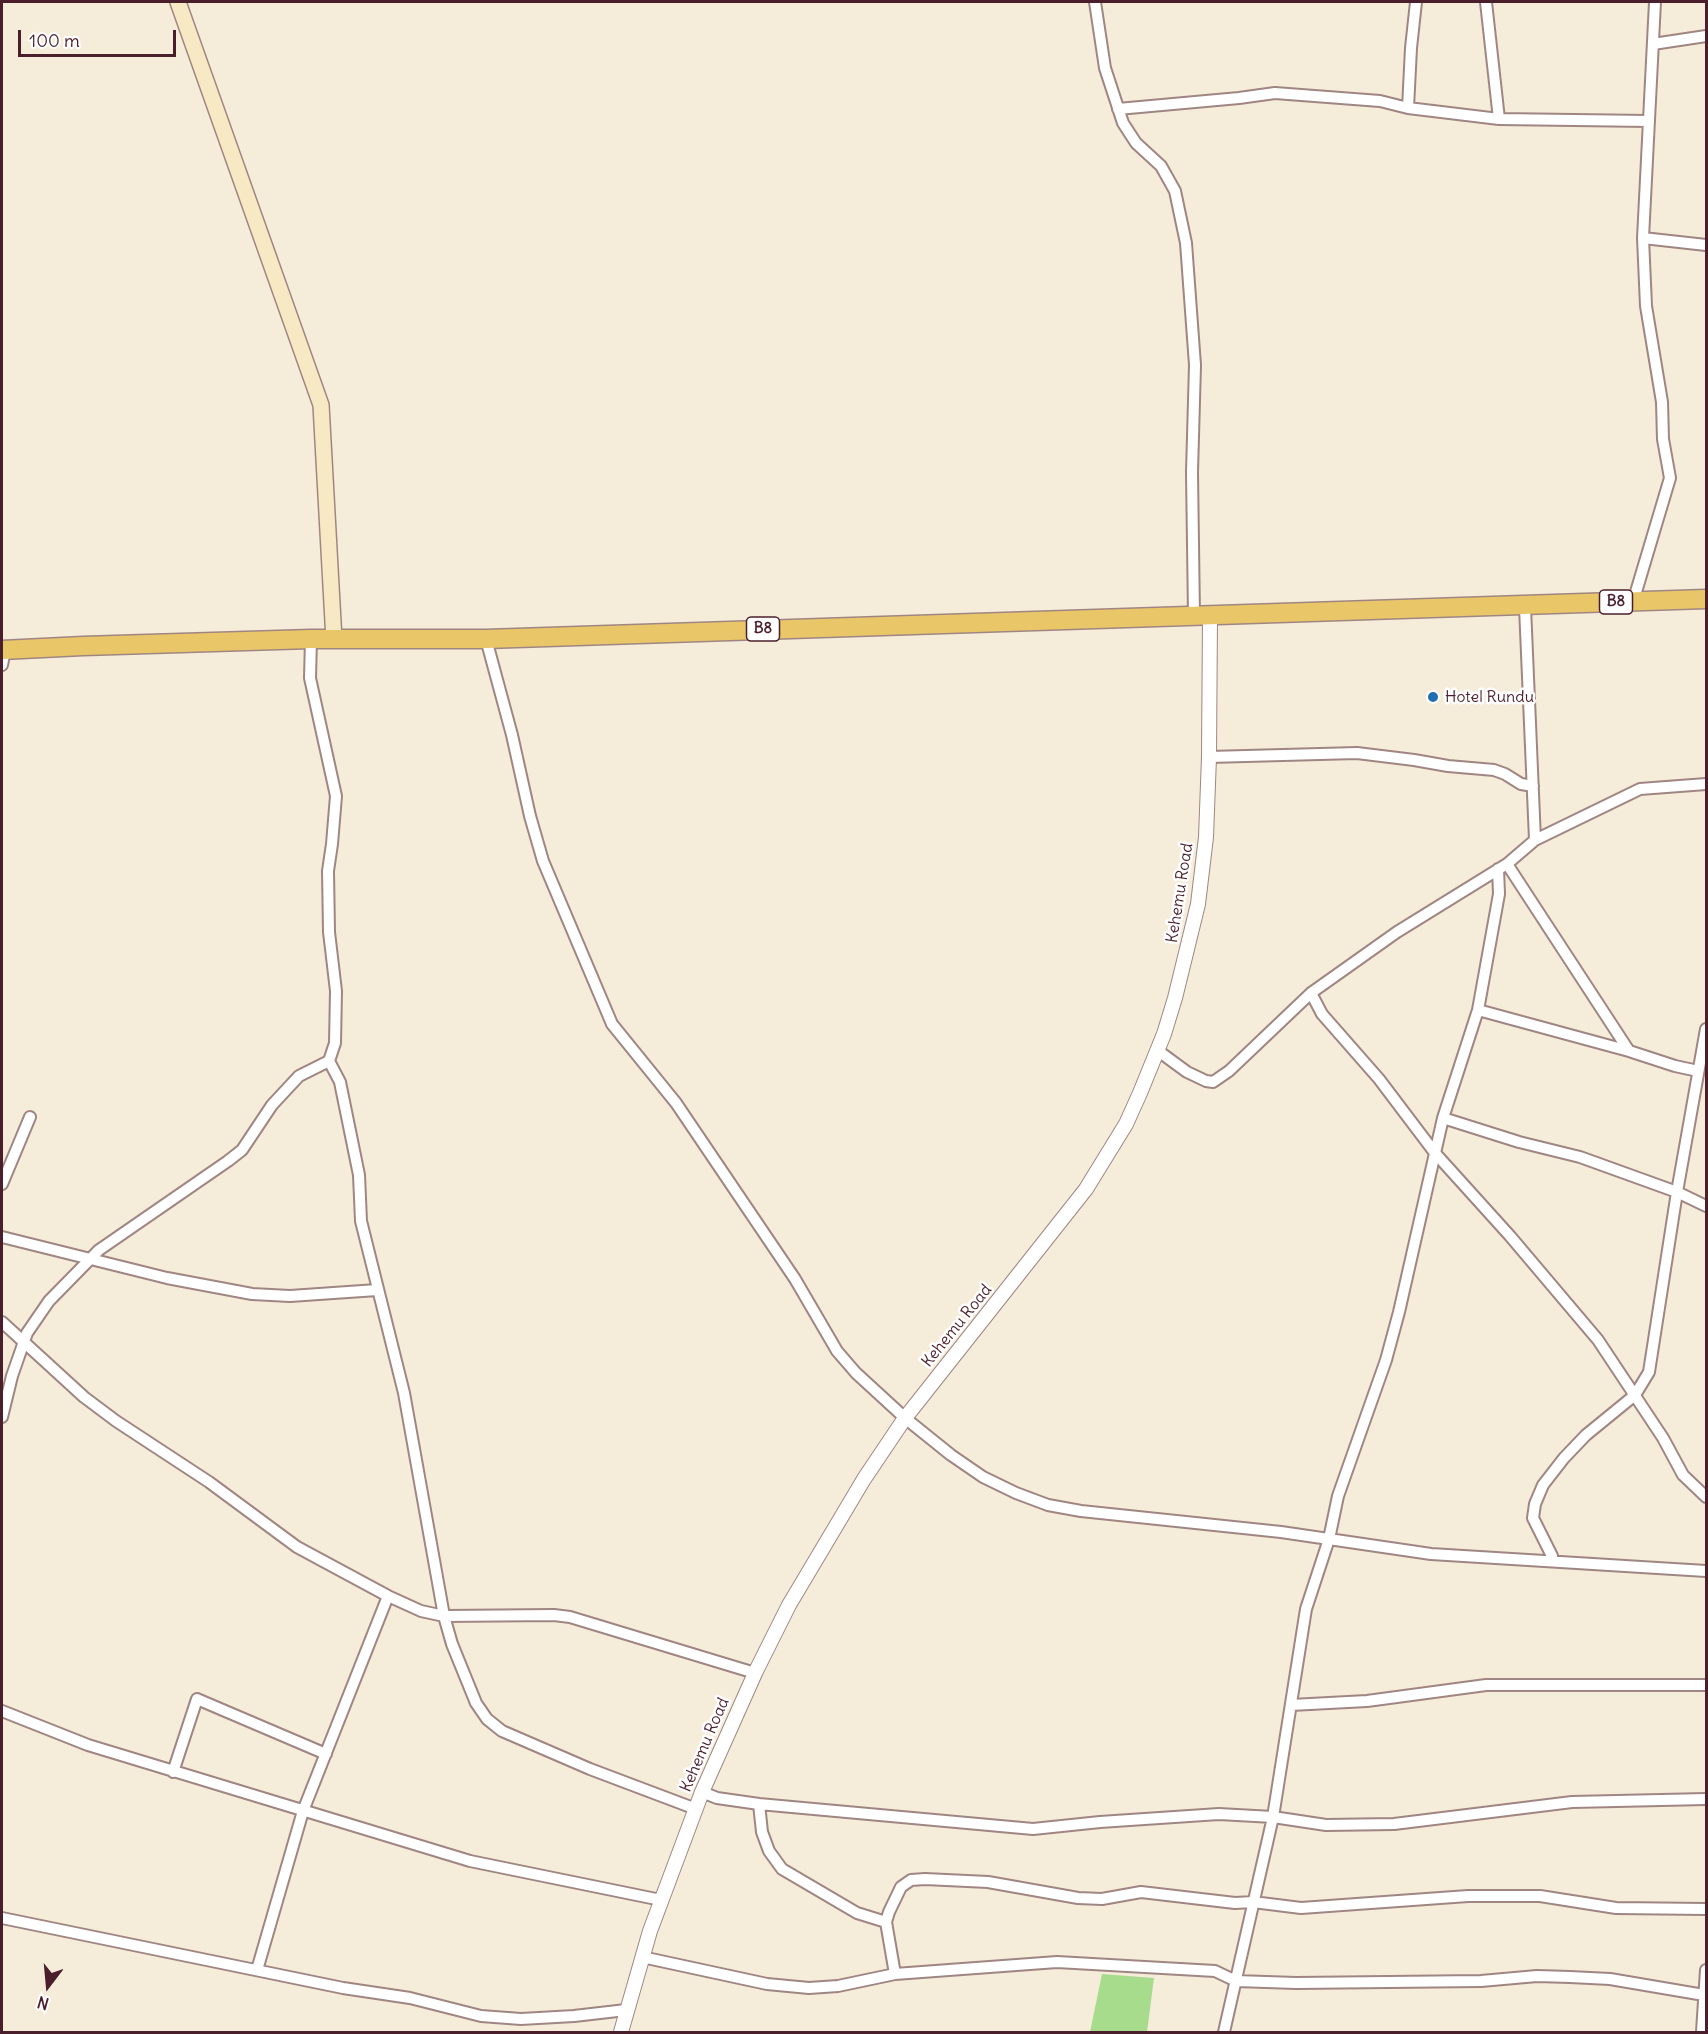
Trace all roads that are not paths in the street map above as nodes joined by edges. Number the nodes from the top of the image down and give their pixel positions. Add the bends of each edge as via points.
1 (178, 2) edge
2 (1095, 2) edge
3 (1416, 2) edge
4 (1486, 2) edge
5 (1654, 2) edge
6 (1707, 36) edge
7 (1653, 44) junction
8 (1408, 108) junction
9 (1118, 109) junction
10 (1499, 119) junction
11 (1649, 121) junction
12 (1643, 238) junction
13 (1707, 245) edge
14 (1707, 599) edge
15 (1633, 602) junction
16 (1525, 607) junction
17 (1202, 616) junction
18 (311, 639) junction
19 (486, 639) junction
20 (334, 640) junction
21 (3, 655) edge
22 (1209, 757) junction
23 (1707, 784) edge
24 (1533, 786) junction
25 (1535, 840) junction
26 (1503, 866) junction
27 (1311, 993) junction
28 (1478, 1010) junction
29 (1707, 1029) edge
30 (1157, 1050) junction
31 (1629, 1051) junction
32 (329, 1061) junction
33 (1701, 1066) edge
34 (30, 1117) dead end
35 (1443, 1118) junction
36 (1435, 1153) junction
37 (2, 1184) edge
38 (1677, 1192) junction
39 (1707, 1206) edge
40 (2, 1237) edge
41 (87, 1260) junction
42 (377, 1290) junction
43 (2, 1322) edge
44 (24, 1340) junction
45 (5, 1388) edge
46 (1635, 1395) junction
47 (2, 1417) edge
48 (905, 1418) junction
49 (1707, 1497) edge
50 (1329, 1539) junction
51 (1552, 1561) junction
52 (1707, 1571) edge
53 (388, 1596) junction
54 (444, 1616) junction
55 (755, 1673) junction
56 (1707, 1685) edge
57 (1291, 1705) junction
58 (2, 1711) edge
59 (326, 1754) junction
60 (173, 1772) junction
61 (702, 1792) junction
62 (1707, 1799) edge
63 (759, 1804) junction
64 (696, 1809) junction
65 (303, 1811) junction
66 (1273, 1817) junction
67 (662, 1900) junction
68 (1253, 1902) junction
69 (1707, 1909) edge
70 (2, 1918) edge
71 (886, 1922) junction
72 (642, 1957) junction
73 (257, 1970) junction
74 (1707, 1970) edge
75 (895, 1974) junction
76 (1236, 1981) junction
77 (1704, 1995) junction
78 (626, 2010) junction
79 (621, 2032) edge
80 (1224, 2032) edge
81 (1702, 2032) edge

1 - 20 main road via 321,405
2 - 9 street via 1106,68
3 - 8 street
4 - 10 street
5 - 7 street
6 - 7 street
7 - 11 street
8 - 9 street via 1380,100 1275,93
8 - 10 street
9 - 17 street via 1136,143 1161,166 1175,191 1186,243 1195,365 1192,472
10 - 11 street
11 - 12 street
12 - 13 street
12 - 15 street via 1646,306 1670,478
14 - 15 highway, B8
15 - 16 highway, B8
16 - 17 highway, B8
16 - 24 street
17 - 19 highway, B8
17 - 22 street, Kehemu Road
18 - 20 highway, B8
18 - 21 highway, B8 via 83,646
18 - 32 street via 310,678 336,796 328,870 329,932 336,991 335,1043
19 - 20 highway, B8
19 - 48 street via 543,861 612,1024 676,1103 795,1279 837,1351
22 - 24 street via 1357,753 1494,770
22 - 30 street, Kehemu Road via 1198,904 1181,976
23 - 25 street via 1640,789
24 - 25 street
25 - 26 street
26 - 27 street via 1397,932
26 - 28 street
26 - 31 street
27 - 30 street via 1213,1082 1187,1072
27 - 36 street via 1322,1014 1379,1079
28 - 31 street
28 - 35 street
29 - 33 street
30 - 48 street, Kehemu Road via 1126,1124 1086,1189
31 - 33 street via 1676,1066
32 - 41 street via 299,1076 272,1105 242,1150
32 - 42 street via 340,1082 359,1175 361,1221
33 - 38 street
34 - 37 street
35 - 36 street
35 - 38 street via 1580,1157
36 - 46 street via 1598,1340
36 - 50 street via 1386,1360 1338,1496
38 - 39 street
38 - 46 street via 1653,1359
40 - 41 street
41 - 42 street via 267,1295
41 - 44 street via 49,1300
42 - 54 street via 404,1393
43 - 44 street
44 - 45 street
44 - 53 street via 84,1397 116,1421 209,1482 297,1547
45 - 47 street
46 - 49 street via 1683,1474
46 - 51 street via 1586,1435 1538,1495 1533,1518
48 - 50 street via 983,1478 1048,1505
48 - 55 street, Kehemu Road via 833,1529
50 - 51 street via 1431,1554
50 - 57 street via 1306,1609
51 - 52 street
53 - 54 street via 421,1611
53 - 59 street
54 - 55 street via 570,1617
54 - 64 street via 476,1703 495,1726 558,1756
55 - 61 street, Kehemu Road
56 - 57 street via 1486,1685 1367,1701
57 - 66 street
58 - 60 street via 88,1745
59 - 60 street via 196,1699
59 - 65 street
60 - 65 street
61 - 63 street
61 - 64 street, Kehemu Road
62 - 66 street via 1572,1802 1394,1824 1326,1825
63 - 66 street via 1033,1829 1219,1814
63 - 71 street via 762,1832 782,1869 857,1913
64 - 67 street, Kehemu Road
65 - 67 street via 470,1861
65 - 73 street
66 - 68 street
67 - 72 street, Kehemu Road
68 - 69 street via 1300,1908 1458,1896 1540,1896 1616,1908
68 - 71 street via 1141,1892 1102,1899 1078,1898 988,1882 925,1879 911,1880 901,1887
68 - 76 street
70 - 73 street
71 - 75 street
72 - 75 street via 767,1984 808,1988
72 - 78 street, Kehemu Road
73 - 78 street via 410,1998 481,2016 521,2019
74 - 77 street
75 - 76 street via 1057,1962 1215,1971
76 - 77 street via 1481,1981 1537,1976 1610,1979
76 - 80 street
77 - 81 street
78 - 79 street, Kehemu Road

